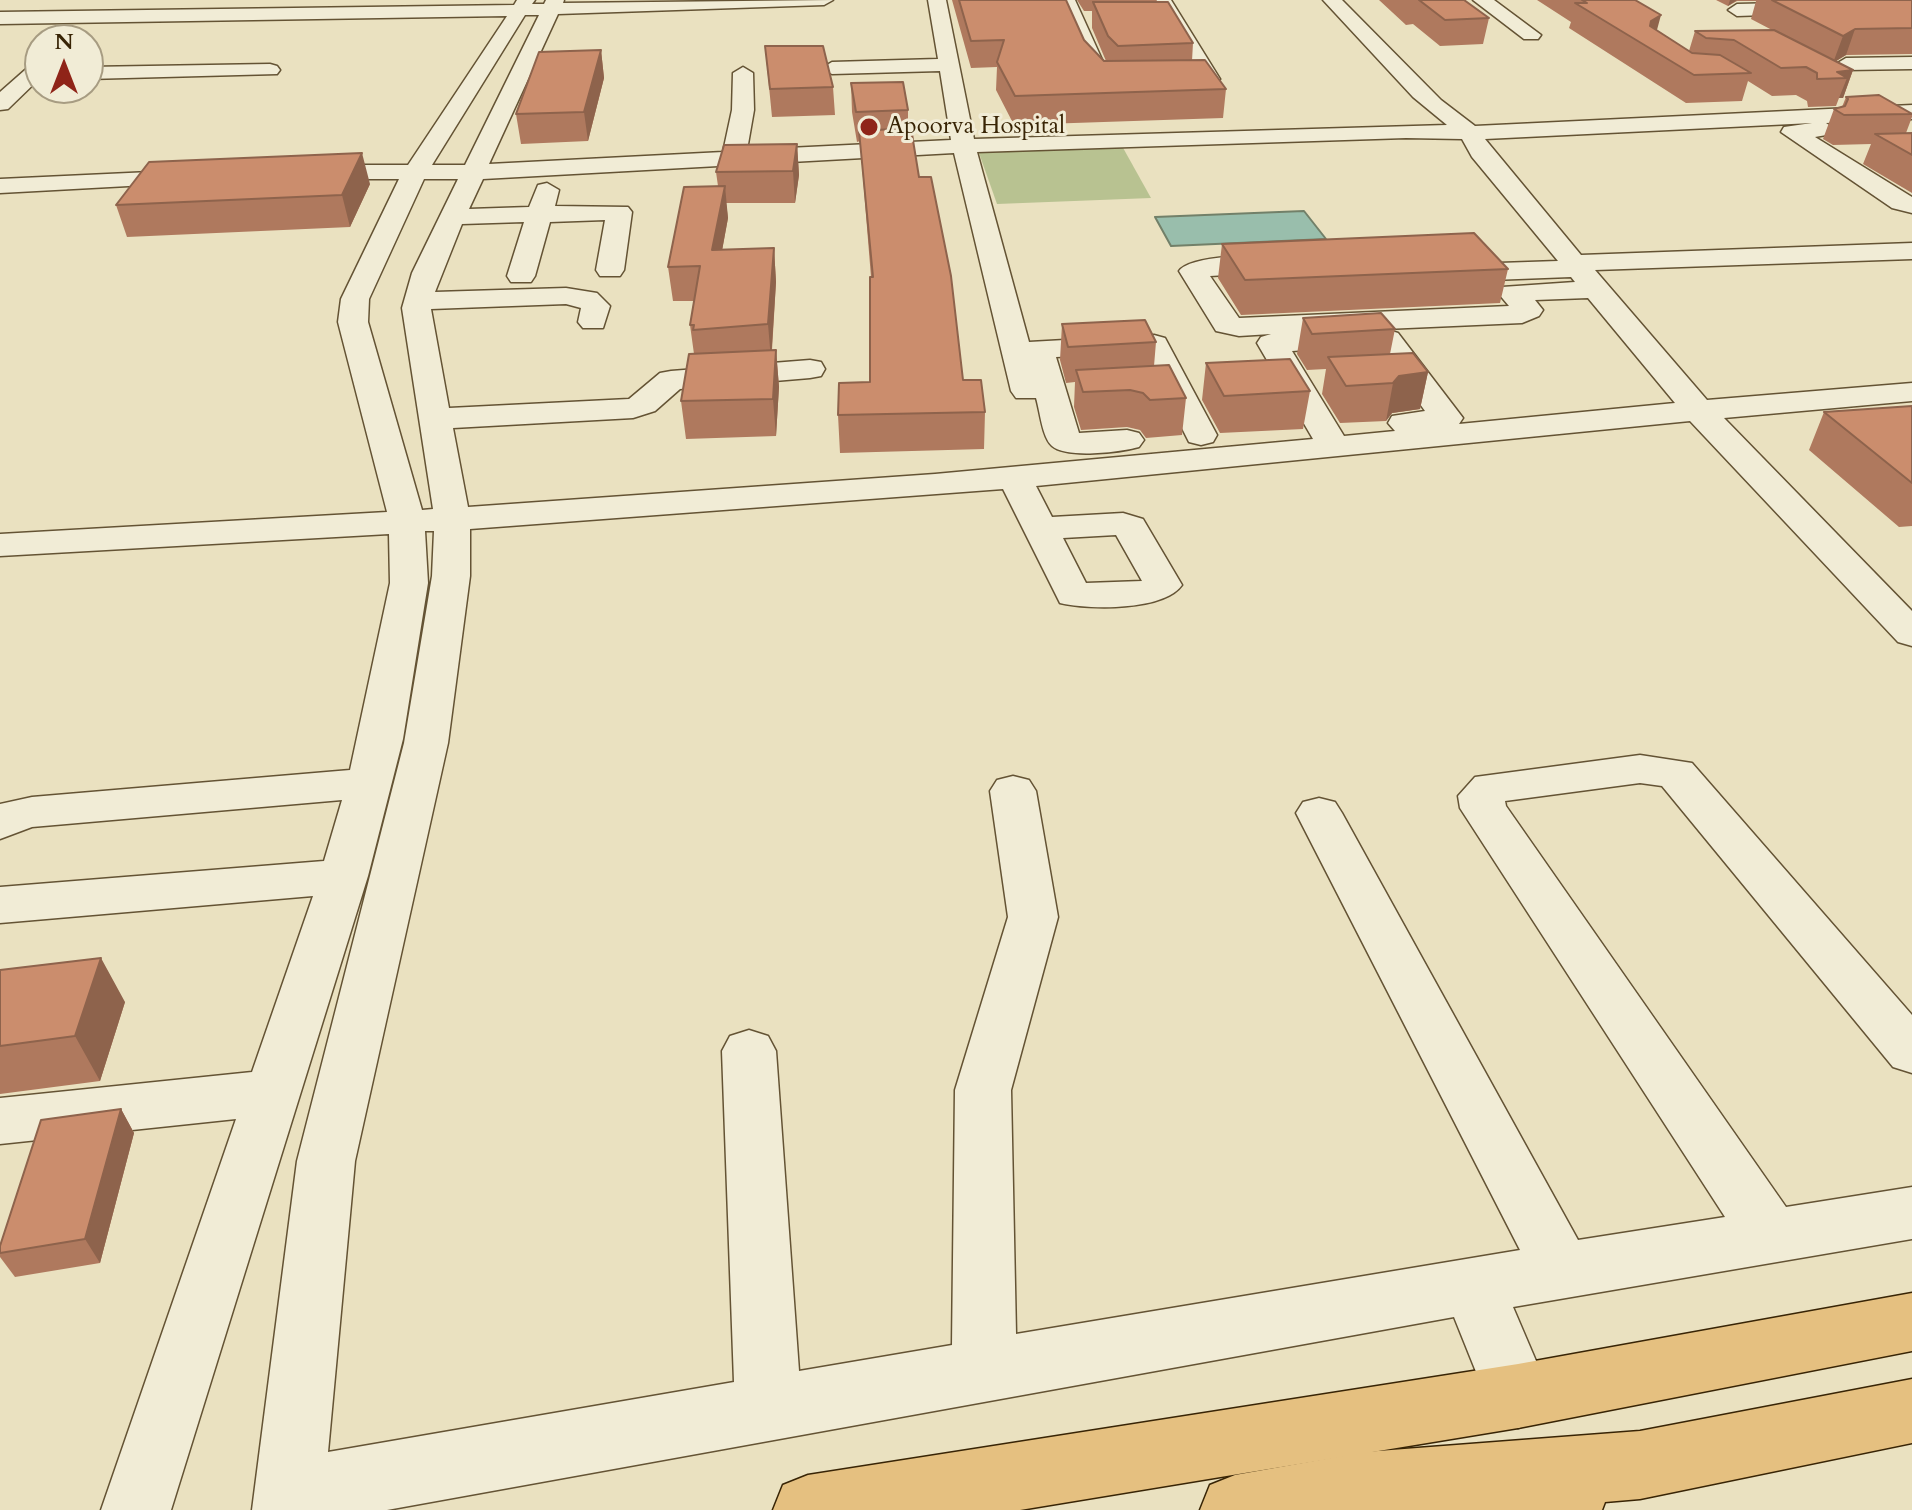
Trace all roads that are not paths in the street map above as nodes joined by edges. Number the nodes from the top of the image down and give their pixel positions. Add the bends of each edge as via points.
1 (112, 0) edge
2 (167, 0) edge
3 (258, 0) edge
4 (813, 0) edge
5 (824, 0) edge
6 (937, 0) edge
7 (1066, 0) edge
8 (1162, 0) edge
9 (1332, 0) edge
10 (1482, 0) edge
11 (741, 1) edge
12 (1851, 3) edge
13 (538, 5) edge
14 (1909, 6) edge
15 (1737, 10) dead end
16 (243, 14) junction
17 (94, 15) junction
18 (149, 15) junction
19 (0, 18) edge
20 (1146, 19) edge
21 (1173, 19) junction
22 (85, 24) edge
23 (1531, 35) dead end
24 (1889, 42) edge
25 (1194, 51) junction
26 (1166, 52) edge
27 (1912, 54) edge
28 (1912, 63) edge
29 (1846, 64) edge
30 (949, 65) junction
31 (832, 68) edge
32 (270, 70) dead end
33 (104, 73) edge
34 (1825, 74) edge
35 (24, 83) edge
36 (1225, 98) dead end
37 (1756, 99) edge
38 (0, 104) edge
39 (1842, 106) junction
40 (1912, 112) edge
41 (1148, 115) junction
42 (1207, 121) edge
43 (990, 128) dead end
44 (1456, 129) junction
45 (1248, 136) junction
46 (964, 146) junction
47 (1869, 154) edge
48 (770, 155) junction
49 (1826, 155) junction
50 (734, 157) junction
51 (475, 165) junction
52 (418, 167) junction
53 (294, 173) edge
54 (217, 176) edge
55 (1900, 178) edge
56 (551, 179) dead end
57 (1863, 179) junction
58 (0, 186) edge
59 (1912, 205) edge
60 (539, 214) junction
61 (451, 217) junction
62 (1912, 251) edge
63 (1431, 257) edge
64 (1310, 263) edge
65 (1484, 264) junction
66 (1580, 268) junction
67 (610, 270) dead end
68 (521, 276) dead end
69 (1512, 293) junction
70 (418, 301) junction
71 (593, 322) dead end
72 (810, 369) dead end
73 (1193, 389) junction
74 (1147, 391) edge
75 (1912, 392) edge
76 (1083, 394) edge
77 (1052, 396) junction
78 (1697, 409) junction
79 (435, 419) junction
80 (1201, 435) junction
81 (1328, 437) junction
82 (1032, 476) junction
83 (452, 519) junction
84 (407, 522) junction
85 (1040, 529) dead end
86 (0, 545) edge
87 (1912, 634) edge
88 (369, 783) junction
89 (1013, 791) dead end
90 (1319, 813) dead end
91 (0, 823) edge
92 (344, 876) junction
93 (0, 905) edge
94 (749, 1051) dead end
95 (1912, 1052) edge
96 (271, 1093) junction
97 (0, 1121) edge
98 (1912, 1213) edge
99 (1771, 1236) junction
100 (1562, 1270) junction
101 (1472, 1285) junction
102 (1912, 1322) edge
103 (984, 1370) junction
104 (1518, 1396) junction
105 (768, 1409) junction
106 (1912, 1411) edge
107 (1640, 1465) junction
108 (288, 1502) edge
109 (136, 1510) edge
110 (808, 1510) edge
111 (1235, 1510) edge
112 (1509, 1510) edge

1 - 17 street
2 - 18 street
3 - 16 street
4 - 5 street
4 - 11 street
6 - 30 street
7 - 25 street via 1082,20 1109,82 1210,79
8 - 21 street
9 - 44 street
10 - 23 street
11 - 13 street
12 - 14 street
12 - 15 street
13 - 16 street
13 - 51 street
13 - 52 street
16 - 18 street
17 - 18 street
17 - 19 street
17 - 22 street
20 - 21 street
21 - 25 street
24 - 27 street
25 - 26 street
28 - 29 street
30 - 31 street
30 - 46 street
32 - 33 street
34 - 39 street
35 - 38 street
36 - 45 street
37 - 39 street via 1767,106
39 - 40 street
39 - 44 street
39 - 49 street via 1884,131 1792,131
41 - 42 street
41 - 43 street
41 - 45 street
41 - 46 street
44 - 45 street
44 - 66 street
46 - 48 street
46 - 82 street
47 - 49 street
48 - 50 street
48 - 50 street via 751,75
49 - 57 street
50 - 51 street
51 - 52 street
51 - 61 street
52 - 53 street
52 - 84 street via 355,299 353,322
54 - 58 street
55 - 57 street
56 - 60 street
57 - 59 street
60 - 61 street
60 - 67 street via 621,203
60 - 68 street
61 - 70 street
62 - 66 street
63 - 65 street
64 - 69 street via 1193,271 1226,325 1239,327 1528,312
65 - 66 street
65 - 69 street
66 - 69 street
66 - 78 street
70 - 71 street via 577,297 596,306
70 - 79 street
72 - 79 street via 671,380 633,408
73 - 74 street
73 - 77 street via 1154,344 1040,348
73 - 80 street
75 - 78 street
76 - 77 street
77 - 80 street via 1064,439 1072,443
78 - 81 street
78 - 87 street
79 - 83 street
80 - 81 street
81 - 81 street via 1447,420 1402,377 1384,336 1272,343
81 - 82 street
82 - 83 street
82 - 85 street
83 - 84 street
83 - 108 street via 451,576 426,743 326,1161
84 - 86 street
84 - 88 street via 409,583
88 - 91 street via 32,812
88 - 92 street
89 - 103 street via 1033,917 983,1090
90 - 100 street
92 - 93 street
92 - 96 street
94 - 105 street
95 - 99 street via 1676,773 1640,769 1491,788 1481,796 1483,808
96 - 97 street
96 - 109 street
98 - 99 street
99 - 100 street
100 - 101 street
101 - 103 street
101 - 104 street
102 - 104 main road
103 - 105 street
104 - 110 main road
105 - 108 street
106 - 107 main road
107 - 111 main road via 1365,1487
107 - 112 main road

